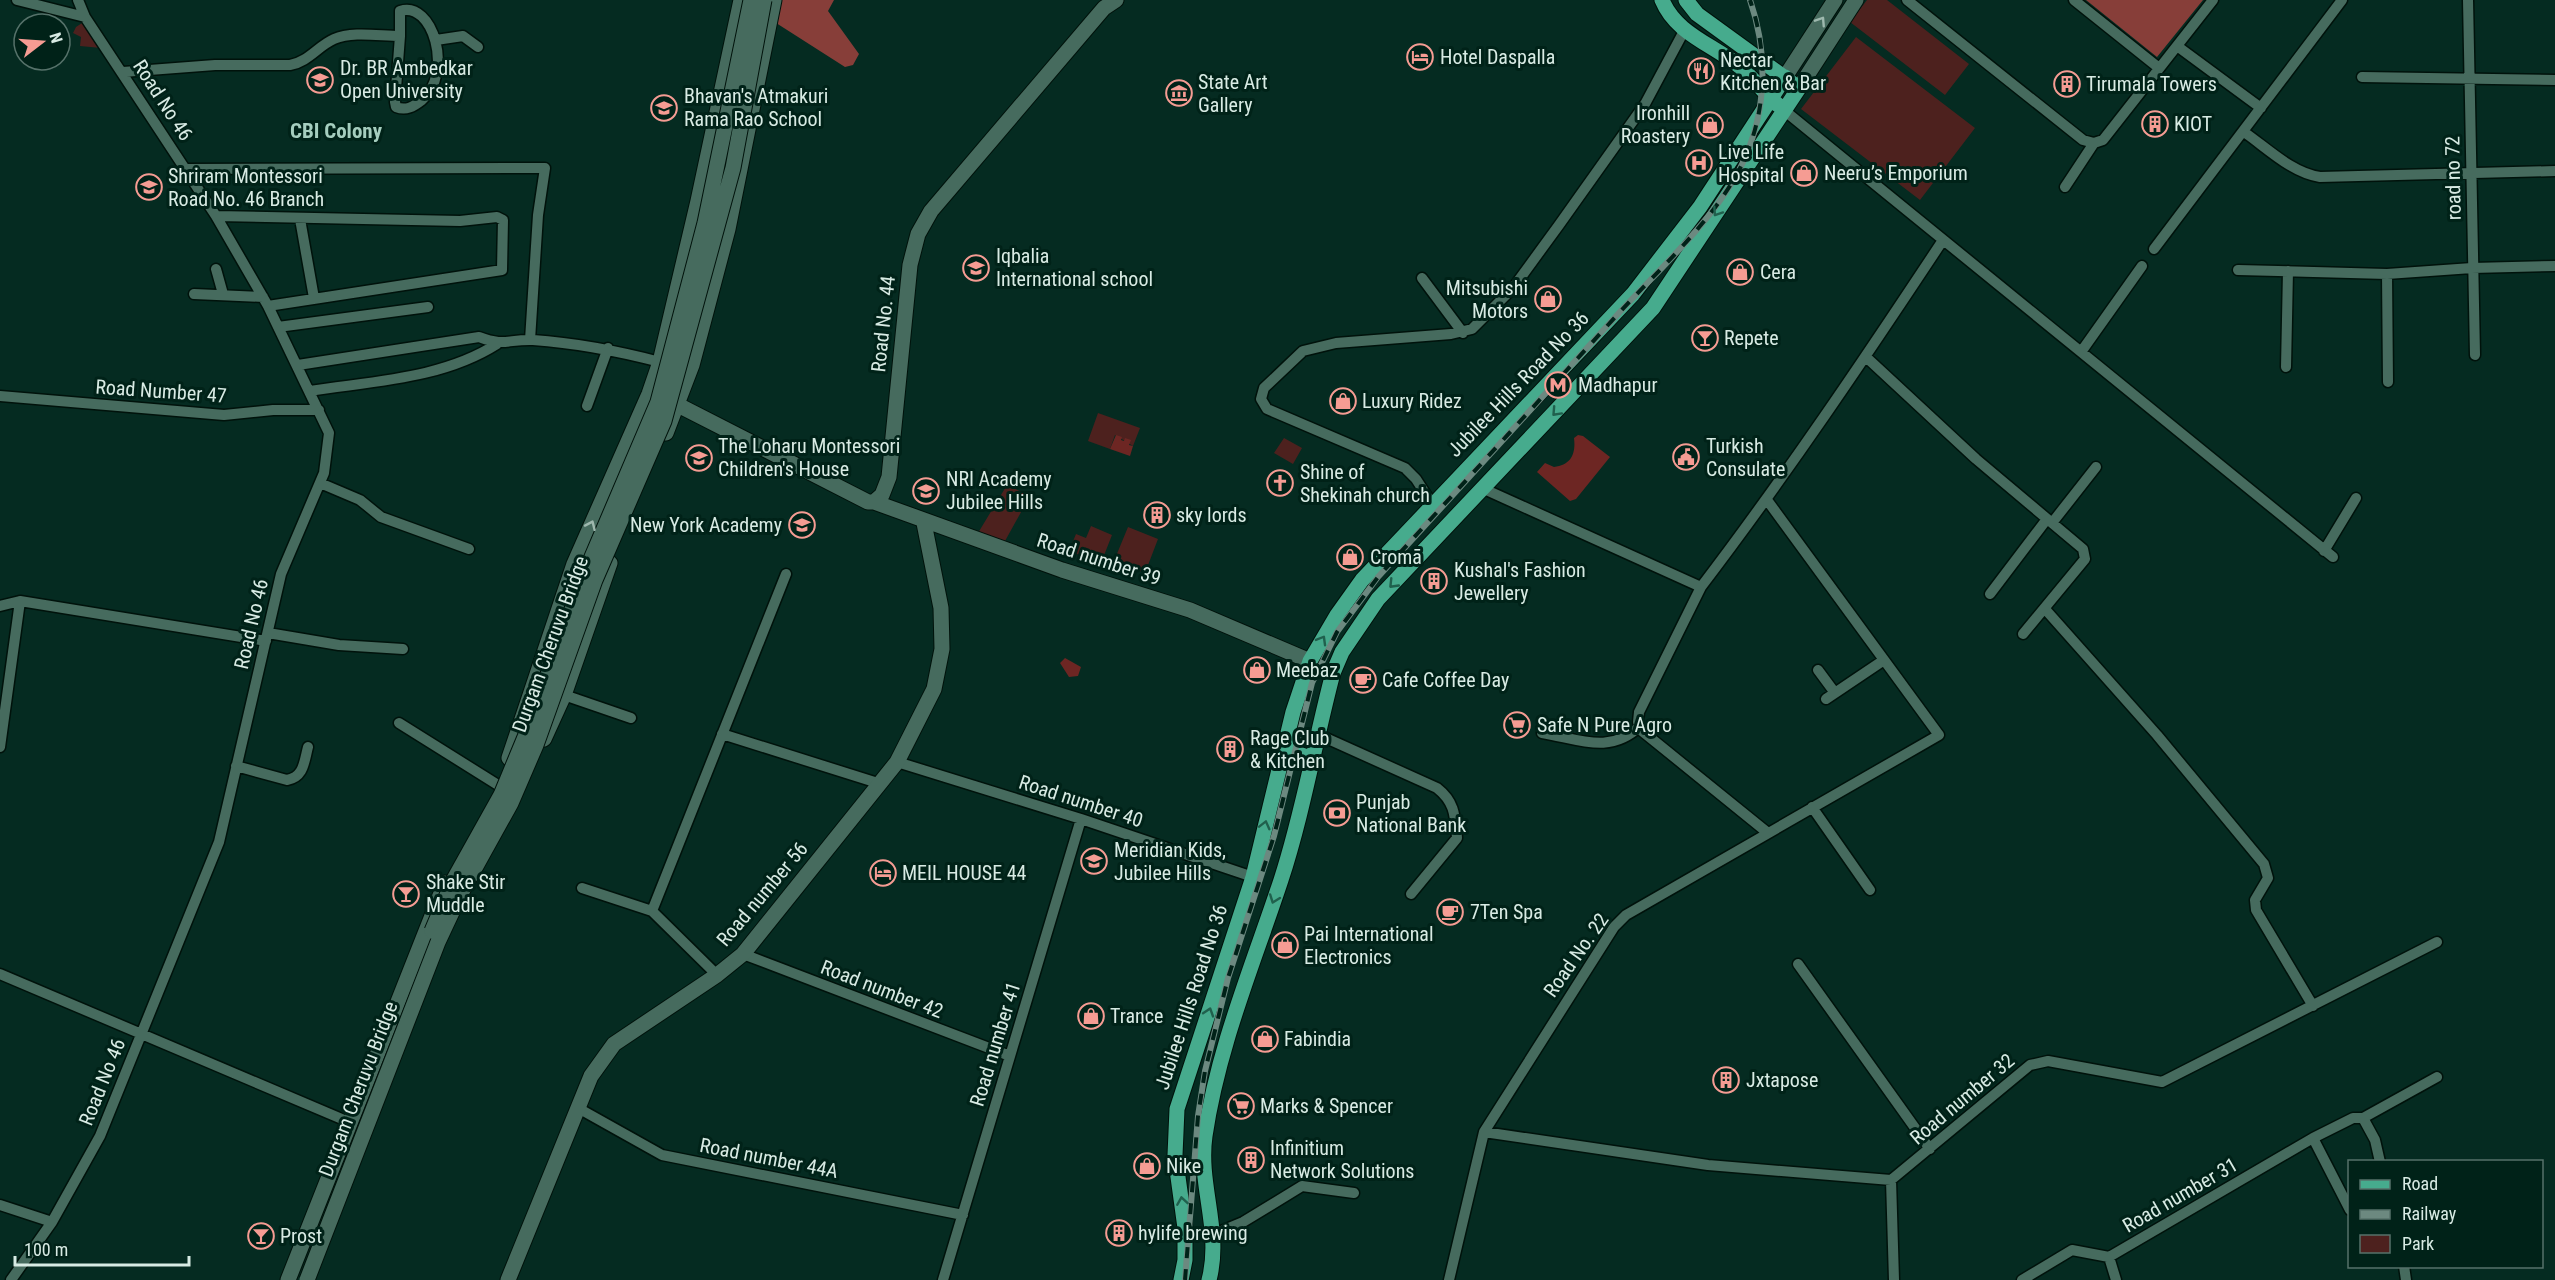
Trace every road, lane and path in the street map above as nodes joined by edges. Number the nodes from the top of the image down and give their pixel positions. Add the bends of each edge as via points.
1 (16, 0) edge
2 (78, 0) edge
3 (741, 0) edge
4 (751, 0) edge
5 (764, 0) edge
6 (774, 0) edge
7 (1662, 0) edge
8 (1686, 0) edge
9 (1835, 0) edge
10 (1856, 0) edge
11 (1907, 0) edge
12 (2074, 0) edge
13 (2213, 0) edge
14 (2342, 0) edge
15 (2468, 0) edge
16 (30, 2) edge
17 (1110, 3) edge
18 (85, 17) junction
19 (1684, 31) junction
20 (400, 36) junction
21 (436, 40) junction
22 (2177, 46) junction
23 (478, 48) dead end
24 (2159, 68) junction
25 (123, 72) junction
26 (1785, 77) junction
27 (2362, 77) dead end
28 (2469, 79) junction
29 (2555, 80) edge
30 (1800, 88) junction
31 (1772, 99) junction
32 (2262, 108) junction
33 (1785, 111) junction
34 (2244, 132) junction
35 (2094, 143) junction
36 (186, 169) junction
37 (2470, 171) junction
38 (2555, 171) edge
39 (2066, 187) dead end
40 (698, 201) junction
41 (216, 216) junction
42 (300, 219) junction
43 (728, 229) junction
44 (1943, 240) junction
45 (2154, 249) dead end
46 (2142, 266) dead end
47 (2555, 266) edge
48 (2472, 268) junction
49 (216, 269) dead end
50 (2238, 270) dead end
51 (2288, 271) junction
52 (2387, 274) junction
53 (1422, 278) dead end
54 (194, 294) dead end
55 (223, 294) junction
56 (314, 298) junction
57 (265, 302) junction
58 (428, 307) dead end
59 (278, 327) junction
60 (1463, 333) junction
61 (530, 340) junction
62 (497, 344) junction
63 (608, 348) junction
64 (2081, 352) junction
65 (2475, 355) dead end
66 (1866, 357) junction
67 (660, 362) junction
68 (298, 365) junction
69 (2286, 367) dead end
70 (2388, 382) dead end
71 (310, 391) junction
72 (0, 396) edge
73 (678, 405) junction
74 (587, 406) dead end
75 (319, 410) junction
76 (2096, 467) dead end
77 (320, 483) junction
78 (1484, 489) junction
79 (2356, 498) dead end
80 (1767, 500) junction
81 (874, 502) junction
82 (1432, 504) junction
83 (2050, 521) junction
84 (924, 523) junction
85 (469, 549) dead end
86 (786, 574) dead end
87 (1701, 587) junction
88 (1990, 594) dead end
89 (20, 601) junction
90 (0, 606) edge
91 (2045, 609) junction
92 (2023, 634) dead end
93 (267, 637) junction
94 (403, 649) dead end
95 (1884, 660) junction
96 (1310, 661) junction
97 (1818, 670) dead end
98 (564, 695) junction
99 (631, 718) dead end
100 (399, 723) dead end
101 (1640, 726) junction
102 (1542, 733) dead end
103 (722, 734) junction
104 (1317, 734) junction
105 (0, 747) edge
106 (308, 747) dead end
107 (1284, 749) junction
108 (1311, 758) junction
109 (897, 762) junction
110 (236, 766) junction
111 (881, 784) junction
112 (498, 785) junction
113 (1812, 807) junction
114 (1081, 819) junction
115 (1768, 833) junction
116 (1252, 877) junction
117 (582, 888) dead end
118 (1870, 890) dead end
119 (1411, 894) dead end
120 (652, 911) junction
121 (2437, 942) dead end
122 (743, 954) junction
123 (1798, 964) dead end
124 (0, 974) edge
125 (717, 975) junction
126 (398, 1001) junction
127 (2313, 1006) junction
128 (419, 1009) junction
129 (140, 1035) junction
130 (1010, 1056) junction
131 (2437, 1077) dead end
132 (578, 1108) junction
133 (2358, 1118) junction
134 (349, 1122) junction
135 (1484, 1132) junction
136 (2313, 1138) junction
137 (1930, 1149) junction
138 (2380, 1160) edge
139 (1891, 1180) junction
140 (1354, 1193) dead end
141 (0, 1205) edge
142 (2348, 1208) edge
143 (963, 1215) junction
144 (52, 1222) junction
145 (1214, 1234) junction
146 (2109, 1257) junction
147 (11, 1280) edge
148 (288, 1280) edge
149 (296, 1280) edge
150 (307, 1280) edge
151 (315, 1280) edge
152 (508, 1280) edge
153 (943, 1280) edge
154 (1181, 1280) edge
155 (1209, 1280) edge
156 (1449, 1280) edge
157 (1894, 1280) edge
158 (2022, 1280) edge
159 (2116, 1280) edge

1 - 16 street
2 - 18 street, Road No 46
3 - 40 main road
4 - 149 main road, Durgam Cheruvu Bridge, bridge via 705,223 658,402 586,572 501,795 453,881
5 - 150 main road, Durgam Cheruvu Bridge, bridge via 721,217 664,421 595,580 511,803 438,942
6 - 43 main road
7 - 19 main road
8 - 26 main road via 1697,14
26 -> 9 main road
10 - 30 main road
11 - 35 street via 2083,140
12 - 24 street
13 - 22 street
14 - 32 street
15 - 28 street, road no 72
16 - 18 street
17 - 81 main road, Road No. 44 via 930,210 918,234 910,265 889,477 882,495
18 - 25 street, Road No 46
19 - 31 main road via 1736,63
19 - 60 street via 1645,104 1513,288 1472,329
20 - 21 street via 400,11 416,7 426,13
20 - 21 street via 395,102 403,110 414,106 435,85
20 - 25 street via 336,38 300,63 290,65 215,65
21 - 23 street via 463,36
22 - 24 street
22 - 32 street
24 - 35 street via 2103,140
25 - 36 street, Road No 46
26 - 30 main road
26 - 31 main road, Jubilee Hills Road No 36
27 - 28 street
28 - 29 street
28 - 37 street, road no 72
30 - 33 main road
31 - 33 main road
31 - 82 main road, Jubilee Hills Road No 36 via 1700,207 1632,294
32 - 34 street
33 - 44 street
33 -> 78 main road via 1653,308
34 - 37 street via 2308,175
34 - 45 street
35 - 39 street
36 - 41 street, Road No 46
36 - 61 street via 545,168
37 - 38 street
37 - 48 street, road no 72
40 - 43 main road
40 - 67 main road
41 - 42 street
41 - 57 street, Road No 46
42 - 56 street
42 - 56 street via 502,220 501,270
43 - 73 main road
44 - 64 street
44 - 66 street
46 - 64 street
47 - 48 street
48 - 52 street
48 - 65 street, road no 72
49 - 55 street
50 - 51 street
51 - 52 street
51 - 69 street
52 - 70 street
53 - 60 street
54 - 55 street
55 - 57 street
56 - 57 street
57 - 59 street, Road No 46
58 - 59 street
59 - 68 street, Road No 46
60 - 82 street via 1336,343 1303,351 1261,394 1267,409 1404,468
61 - 62 street
61 - 63 street
62 - 68 street via 479,337
62 - 71 street via 476,357 423,374
63 - 67 street
63 - 74 street
64 - 79 street via 2329,554
66 - 80 street
66 - 83 street
112 -> 67 main road via 574,564
68 - 71 street, Road No 46
71 - 75 street, Road No 46
72 - 75 street, Road Number 47 via 224,415
73 - 81 main road
73 - 98 main road via 604,576
75 - 77 street, Road No 46 via 329,432
76 - 83 street
77 - 85 street via 360,500 381,517
77 - 93 street, Road No 46 via 280,574
78 - 87 street
78 -> 104 main road via 1378,599 1359,626 1333,673
80 - 87 street
80 - 95 street
81 - 84 main road, Road number 39
96 -> 82 main road, Jubilee Hills Road No 36 via 1362,580
83 - 88 street
83 - 91 street via 2083,549 2085,559
84 - 96 main road, Road number 39 via 1190,610
84 - 109 main road, Road number 56 via 941,608 942,649 934,689
86 - 103 street
87 - 101 street via 1639,712
89 - 90 street
89 - 93 street
89 - 105 street
91 - 92 street
91 - 127 street via 2264,864 2268,878 2255,900 2256,910
93 - 94 street
93 - 110 street, Road No 46
95 - 97 street via 1830,696
95 - 113 street, Road No. 22 via 1939,735
96 - 107 main road, Jubilee Hills Road No 36
98 - 99 street
98 - 128 main road via 514,809 465,900
100 - 112 street
101 - 102 street via 1628,738 1608,744
101 - 115 street
103 - 111 street
103 - 120 street
104 - 108 main road
104 - 119 street via 1449,797 1455,810 1457,838
106 - 110 street via 302,771 293,779
107 - 108 main road
116 -> 107 main road, Jubilee Hills Road No 36
108 -> 145 main road via 1282,878 1220,1060 1203,1162
109 - 111 main road, Road number 56
109 - 114 street, Road number 40
110 - 129 street, Road No 46 via 219,842
111 - 122 main road, Road number 56
112 - 126 main road via 446,879
113 - 115 street, Road No. 22
113 - 118 street
114 - 116 street, Road number 40
114 - 130 street, Road number 41
115 - 135 street, Road No. 22 via 1626,915 1614,927
154 -> 116 main road, Jubilee Hills Road No 36 via 1185,1228 1174,1155 1177,1109
117 - 120 street
120 - 125 street
121 - 127 street, Road number 32
122 - 125 main road, Road number 56
122 - 130 street, Road number 42
123 - 137 street
124 - 129 street
125 - 132 main road, Road number 56 via 614,1044 591,1076
126 - 128 main road
126 - 134 main road
127 - 137 street, Road number 32 via 2162,1082 2048,1061 2030,1065
128 - 151 main road
129 - 134 street
129 - 144 street, Road No 46 via 100,1136
130 - 143 street, Road number 41
131 - 133 street, Road number 31
132 - 143 street, Road number 44A via 662,1155
132 - 152 main road, Road number 56
133 - 136 street, Road number 31
133 - 138 street via 2375,1140
134 - 148 main road
135 - 139 street via 1708,1165
135 - 156 street, Road No. 22
136 - 142 street
136 - 146 street, Road number 31
137 - 139 street, Road number 32
139 - 157 street
140 - 145 street via 1302,1186 1243,1222
141 - 144 street
143 - 153 street, Road number 41
144 - 147 street, Road No 46
145 - 155 main road
146 - 158 street, Road number 31 via 2072,1250
146 - 159 street

